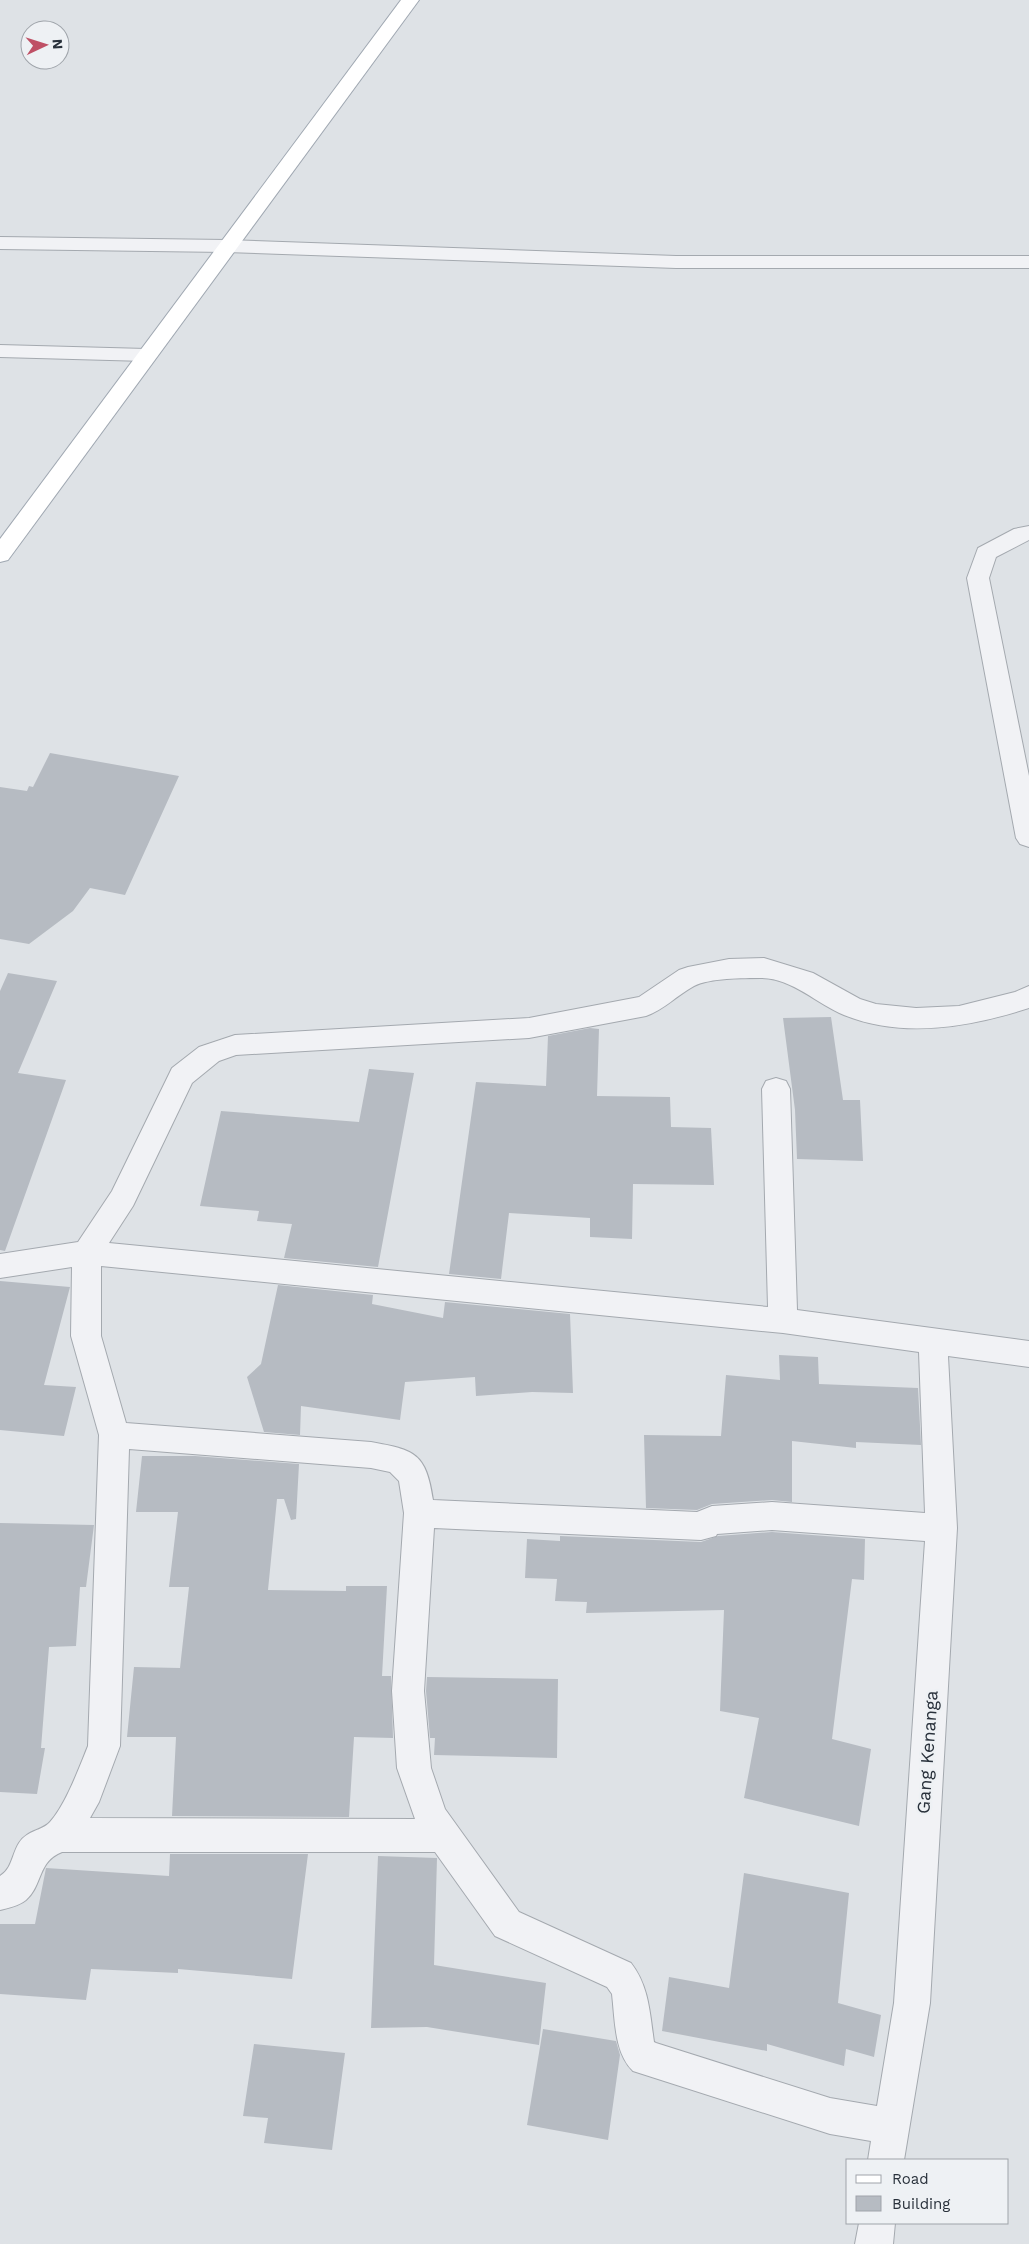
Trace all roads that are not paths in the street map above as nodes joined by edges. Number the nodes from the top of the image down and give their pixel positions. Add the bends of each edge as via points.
1 (410, 0) edge
2 (0, 243) edge
3 (226, 246) junction
4 (1029, 262) edge
5 (0, 352) edge
6 (146, 355) junction
7 (1029, 534) edge
8 (0, 554) edge
9 (1029, 838) edge
10 (1029, 996) edge
11 (776, 1089) dead end
12 (87, 1253) junction
13 (0, 1266) edge
14 (783, 1321) junction
15 (933, 1341) junction
16 (1029, 1354) edge
17 (114, 1435) junction
18 (419, 1513) junction
19 (941, 1528) junction
20 (62, 1836) junction
21 (445, 1836) junction
22 (0, 1893) edge
23 (891, 2126) junction
24 (886, 2159) edge
25 (877, 2224) edge
26 (874, 2244) edge

1 - 3 main road
2 - 3 street
3 - 4 street via 676,262
3 - 6 main road
5 - 6 street
6 - 8 main road
7 - 9 street via 1022,534 986,553 978,578
10 - 12 street via 959,1016 916,1018 876,1014 852,1007 804,980 764,968 728,969 688,977 646,1006 529,1028 236,1045 210,1054 182,1076 123,1198
11 - 14 street
12 - 13 street
12 - 14 street
12 - 17 street via 86,1336
14 - 15 street
15 - 16 street
15 - 19 street, Gang Kenanga
17 - 18 street via 371,1455 398,1460 414,1475
17 - 20 street via 104,1746 87,1791
18 - 19 street via 701,1526 712,1520 772,1516
18 - 21 street via 408,1691 414,1768 431,1818
19 - 23 street, Gang Kenanga via 912,2003
20 - 21 street
20 - 22 street via 42,1843 31,1854 23,1876 13,1889
21 - 23 street via 506,1924 620,1975 628,1987 638,2051 646,2058 830,2116
23 - 24 street, Gang Kenanga
25 - 26 street

